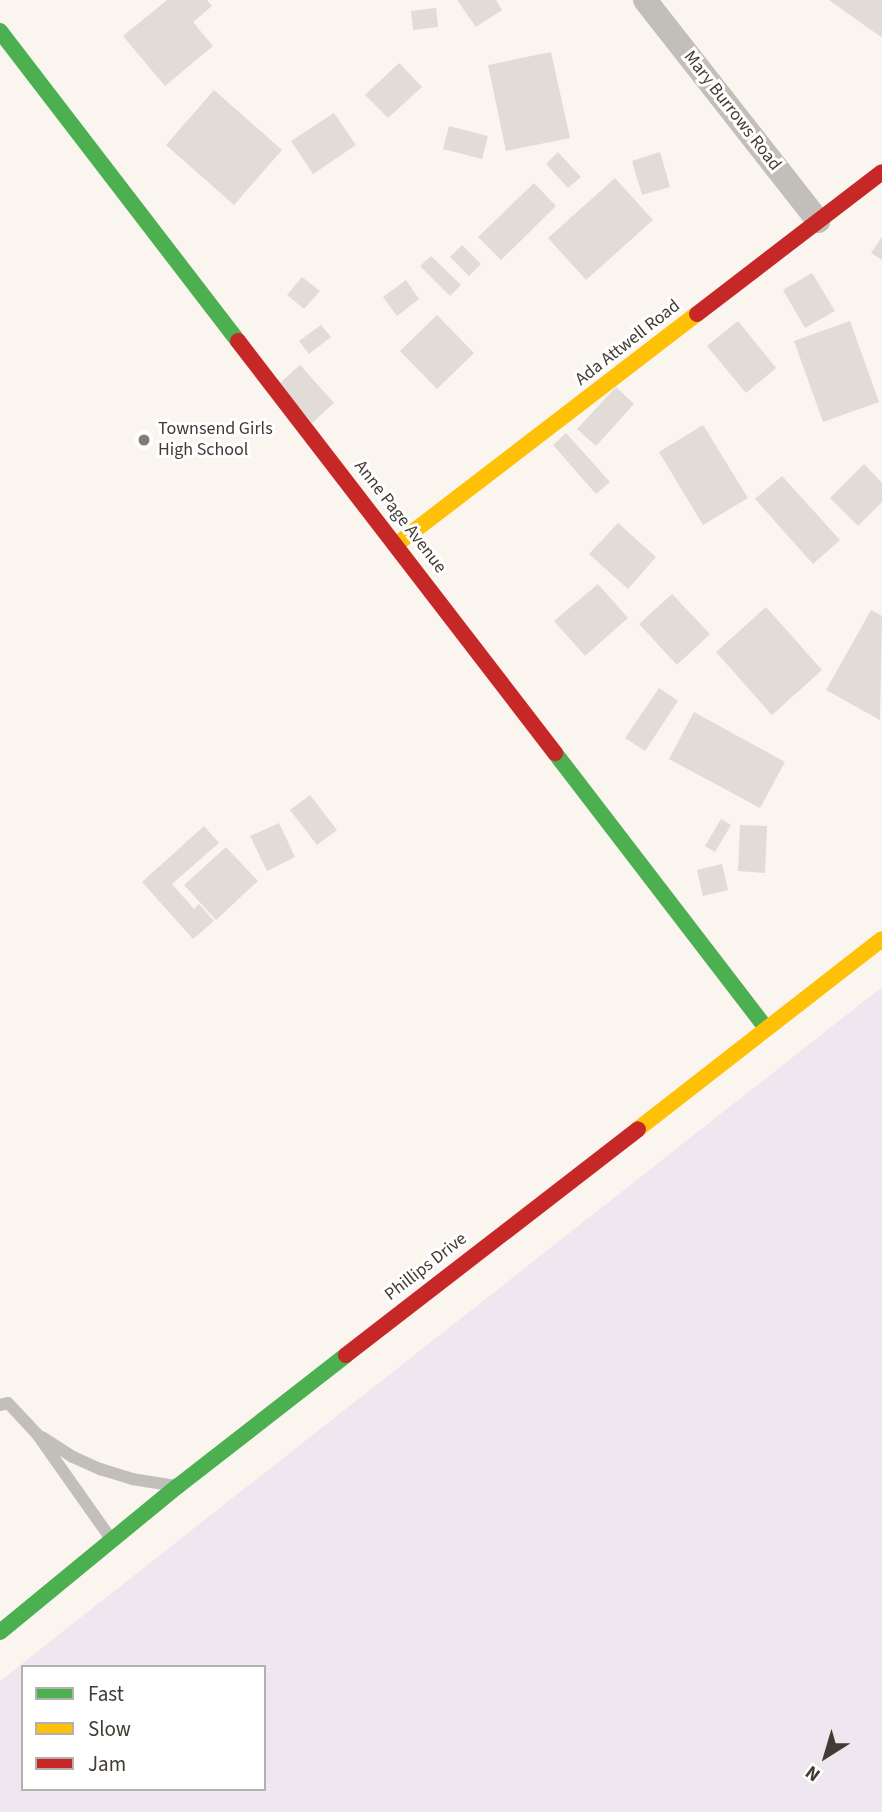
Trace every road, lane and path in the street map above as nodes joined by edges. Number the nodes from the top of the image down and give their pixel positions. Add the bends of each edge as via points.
1 (645, 0) edge
2 (0, 31) edge
3 (882, 172) edge
4 (818, 221) junction
5 (397, 544) junction
6 (882, 939) edge
7 (766, 1028) junction
8 (3, 1401) edge
9 (37, 1434) junction
10 (178, 1486) junction
11 (112, 1539) junction
12 (0, 1632) edge

1 - 4 street, Mary Burrows Road
2 - 5 street, Anne Page Avenue
3 - 4 street, Ada Attwell Road
4 - 5 street, Ada Attwell Road
5 - 7 street, Anne Page Avenue
6 - 7 street, Phillips Drive
7 - 10 street, Phillips Drive
8 - 9 lane
9 - 10 lane via 100,1469
9 - 11 lane
10 - 11 street, Phillips Drive
11 - 12 street, Phillips Drive

